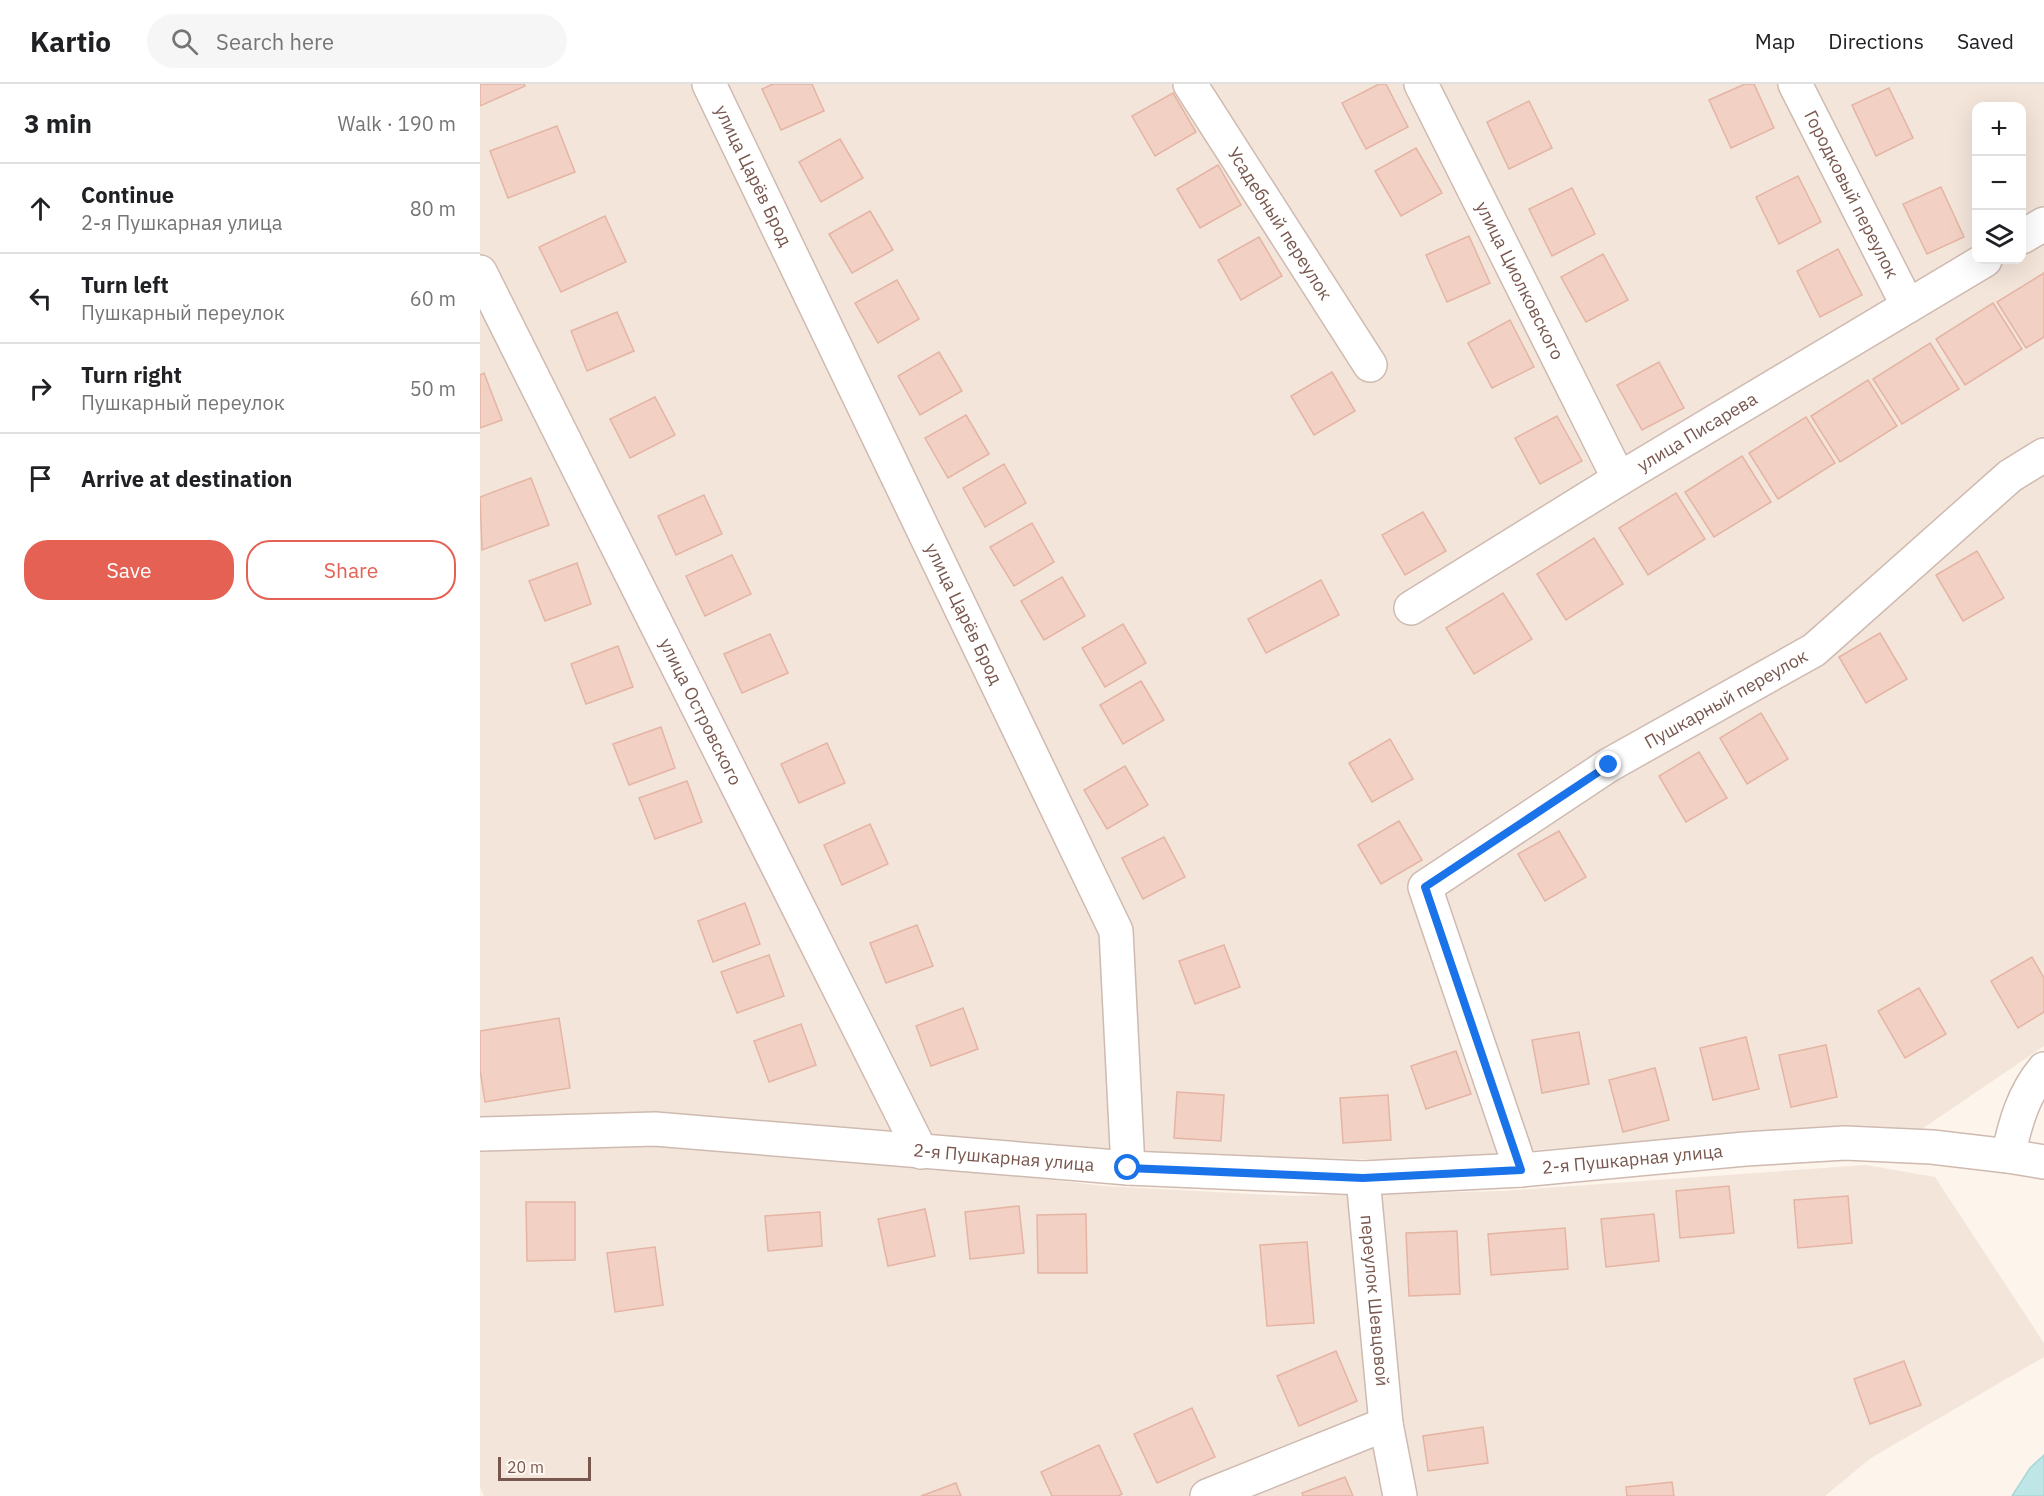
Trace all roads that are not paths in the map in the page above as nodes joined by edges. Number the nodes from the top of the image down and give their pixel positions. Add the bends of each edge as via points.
1 (709, 84) edge
2 (1190, 84) edge
3 (1421, 84) edge
4 (1795, 84) edge
5 (2044, 224) edge
6 (2026, 235) edge
7 (1978, 264) edge
8 (480, 272) edge
9 (1908, 306) junction
10 (1370, 365) dead end
11 (2044, 455) edge
12 (1618, 479) junction
13 (1411, 608) dead end
14 (2044, 1069) edge
15 (2033, 1105) edge
16 (480, 1134) edge
17 (921, 1152) junction
18 (2008, 1155) junction
19 (2044, 1161) edge
20 (1128, 1168) junction
21 (1521, 1170) junction
22 (1363, 1178) junction
23 (1386, 1424) junction
24 (1207, 1496) edge
25 (1400, 1496) edge

1 - 20 street, улица Царёв Брод via 1116,931
2 - 10 street, Усадебный переулок
3 - 12 street, улица Циолковского
4 - 9 street, Городковый переулок
5 - 6 street
7 - 9 street, улица Писарева
8 - 17 street, улица Островского
9 - 12 street, улица Писарева
11 - 21 street, Пушкарный переулок via 2010,476 1814,650 1609,765 1425,887
12 - 13 street, улица Писарева
14 - 15 street via 2035,1080
15 - 18 street via 2014,1127
16 - 17 street, 2-я Пушкарная улица via 655,1129
17 - 20 street, 2-я Пушкарная улица
18 - 19 street
18 - 21 street, 2-я Пушкарная улица via 1845,1143
20 - 22 street, 2-я Пушкарная улица
21 - 22 street, 2-я Пушкарная улица
22 - 23 street, переулок Шевцовой
23 - 24 street
23 - 25 street, переулок Шевцовой

